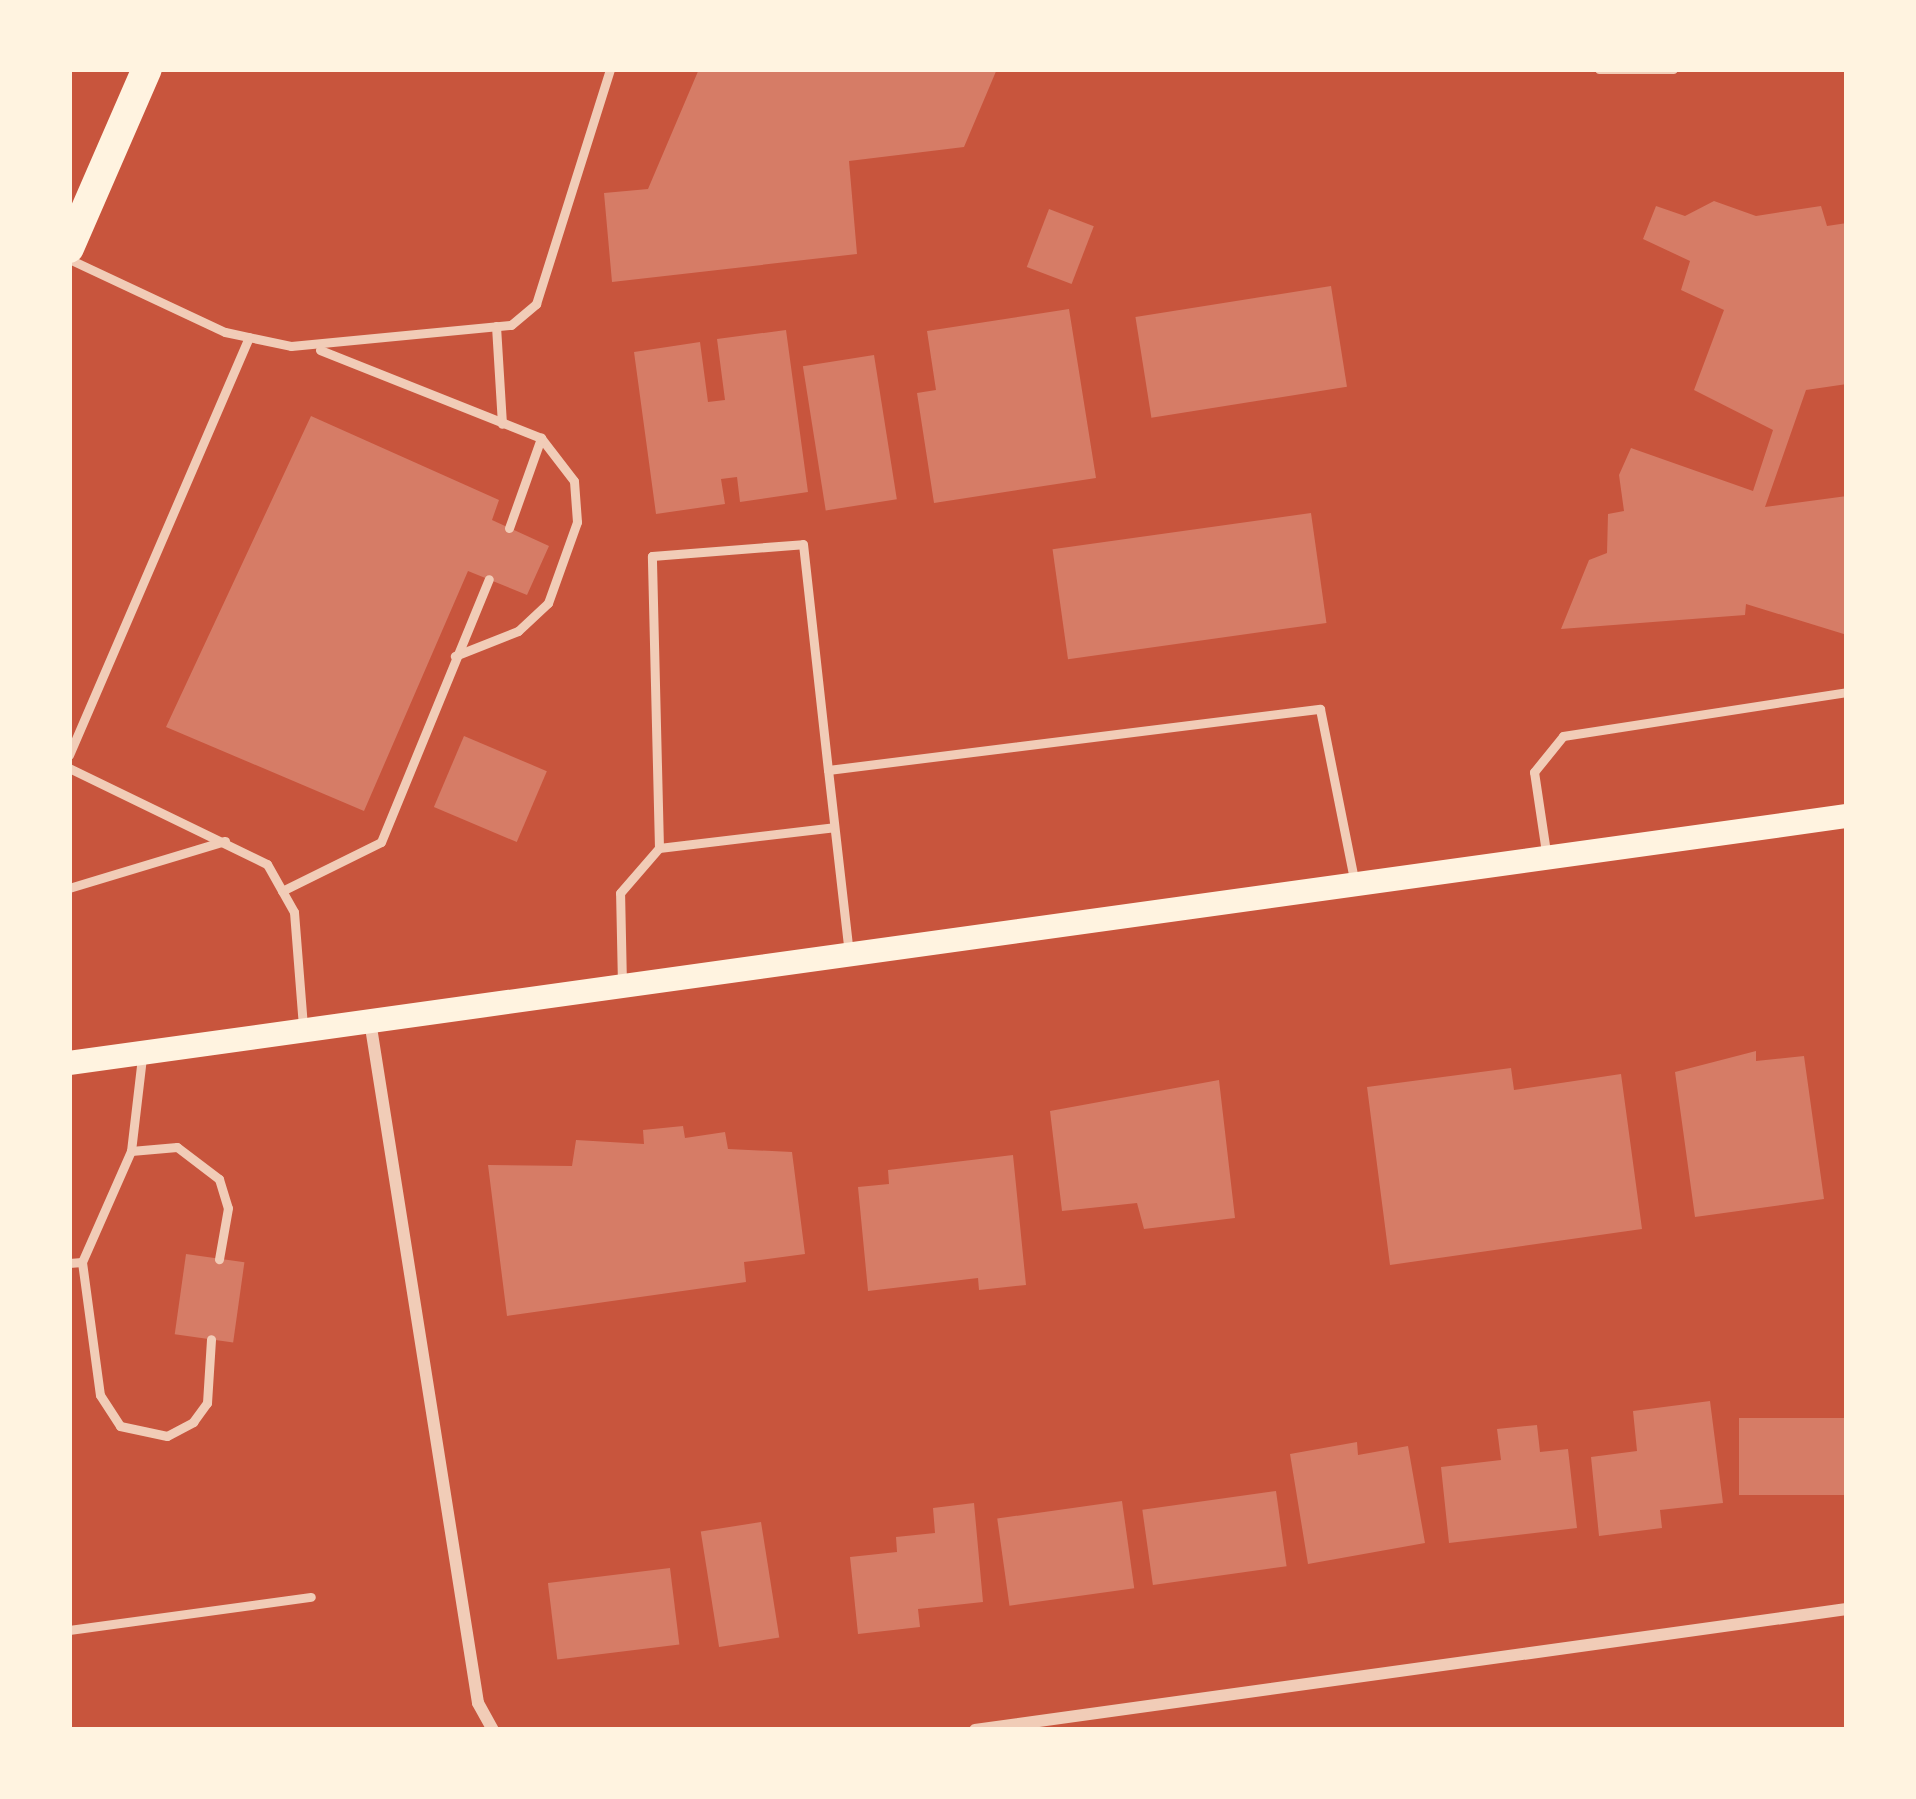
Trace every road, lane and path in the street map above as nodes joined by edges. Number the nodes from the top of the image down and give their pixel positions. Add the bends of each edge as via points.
1 (147, 69) edge
2 (610, 69) edge
3 (1599, 69) edge
4 (1673, 69) edge
5 (69, 248) edge
6 (69, 259) edge
7 (496, 326) junction
8 (249, 338) junction
9 (320, 350) junction
10 (502, 424) junction
11 (541, 439) junction
12 (509, 528) dead end
13 (488, 580) dead end
14 (455, 656) junction
15 (1847, 692) edge
16 (69, 754) edge
17 (69, 768) edge
18 (828, 770) junction
19 (1847, 816) edge
20 (834, 827) junction
21 (226, 841) junction
22 (658, 848) junction
23 (1547, 858) junction
24 (1355, 884) junction
25 (69, 888) edge
26 (282, 891) junction
27 (849, 954) junction
28 (622, 985) junction
29 (370, 1019) junction
30 (303, 1029) junction
31 (143, 1053) junction
32 (69, 1063) edge
33 (131, 1151) junction
34 (218, 1259) dead end
35 (82, 1262) junction
36 (69, 1263) edge
37 (211, 1339) dead end
38 (310, 1597) dead end
39 (1847, 1609) edge
40 (69, 1630) edge
41 (493, 1730) edge
42 (975, 1730) edge

1 - 5 main road
2 - 7 lane via 536,304
3 - 4 lane
6 - 8 lane
7 - 9 lane
7 - 10 lane
8 - 9 lane
8 - 16 lane
9 - 10 lane
10 - 11 lane
11 - 12 lane
11 - 14 lane via 574,481 577,522 548,603 518,631
13 - 14 lane
14 - 26 lane via 381,842
15 - 23 lane via 1563,736 1534,772
17 - 21 lane
18 - 20 lane
18 - 22 lane via 803,544 652,556
18 - 24 lane via 1320,709
19 - 23 main road
20 - 22 lane
20 - 27 lane
21 - 25 lane
21 - 26 lane via 267,864
22 - 28 lane via 620,893
23 - 24 main road
24 - 27 main road
26 - 30 lane
27 - 28 main road
28 - 29 main road
29 - 30 main road
29 - 41 street via 478,1703
30 - 31 main road
31 - 32 main road
31 - 33 lane
33 - 34 lane via 177,1148 219,1179 228,1208
33 - 35 lane
35 - 36 lane
35 - 37 lane via 100,1394 120,1426 167,1436 193,1422 207,1403
38 - 40 lane
39 - 42 street

